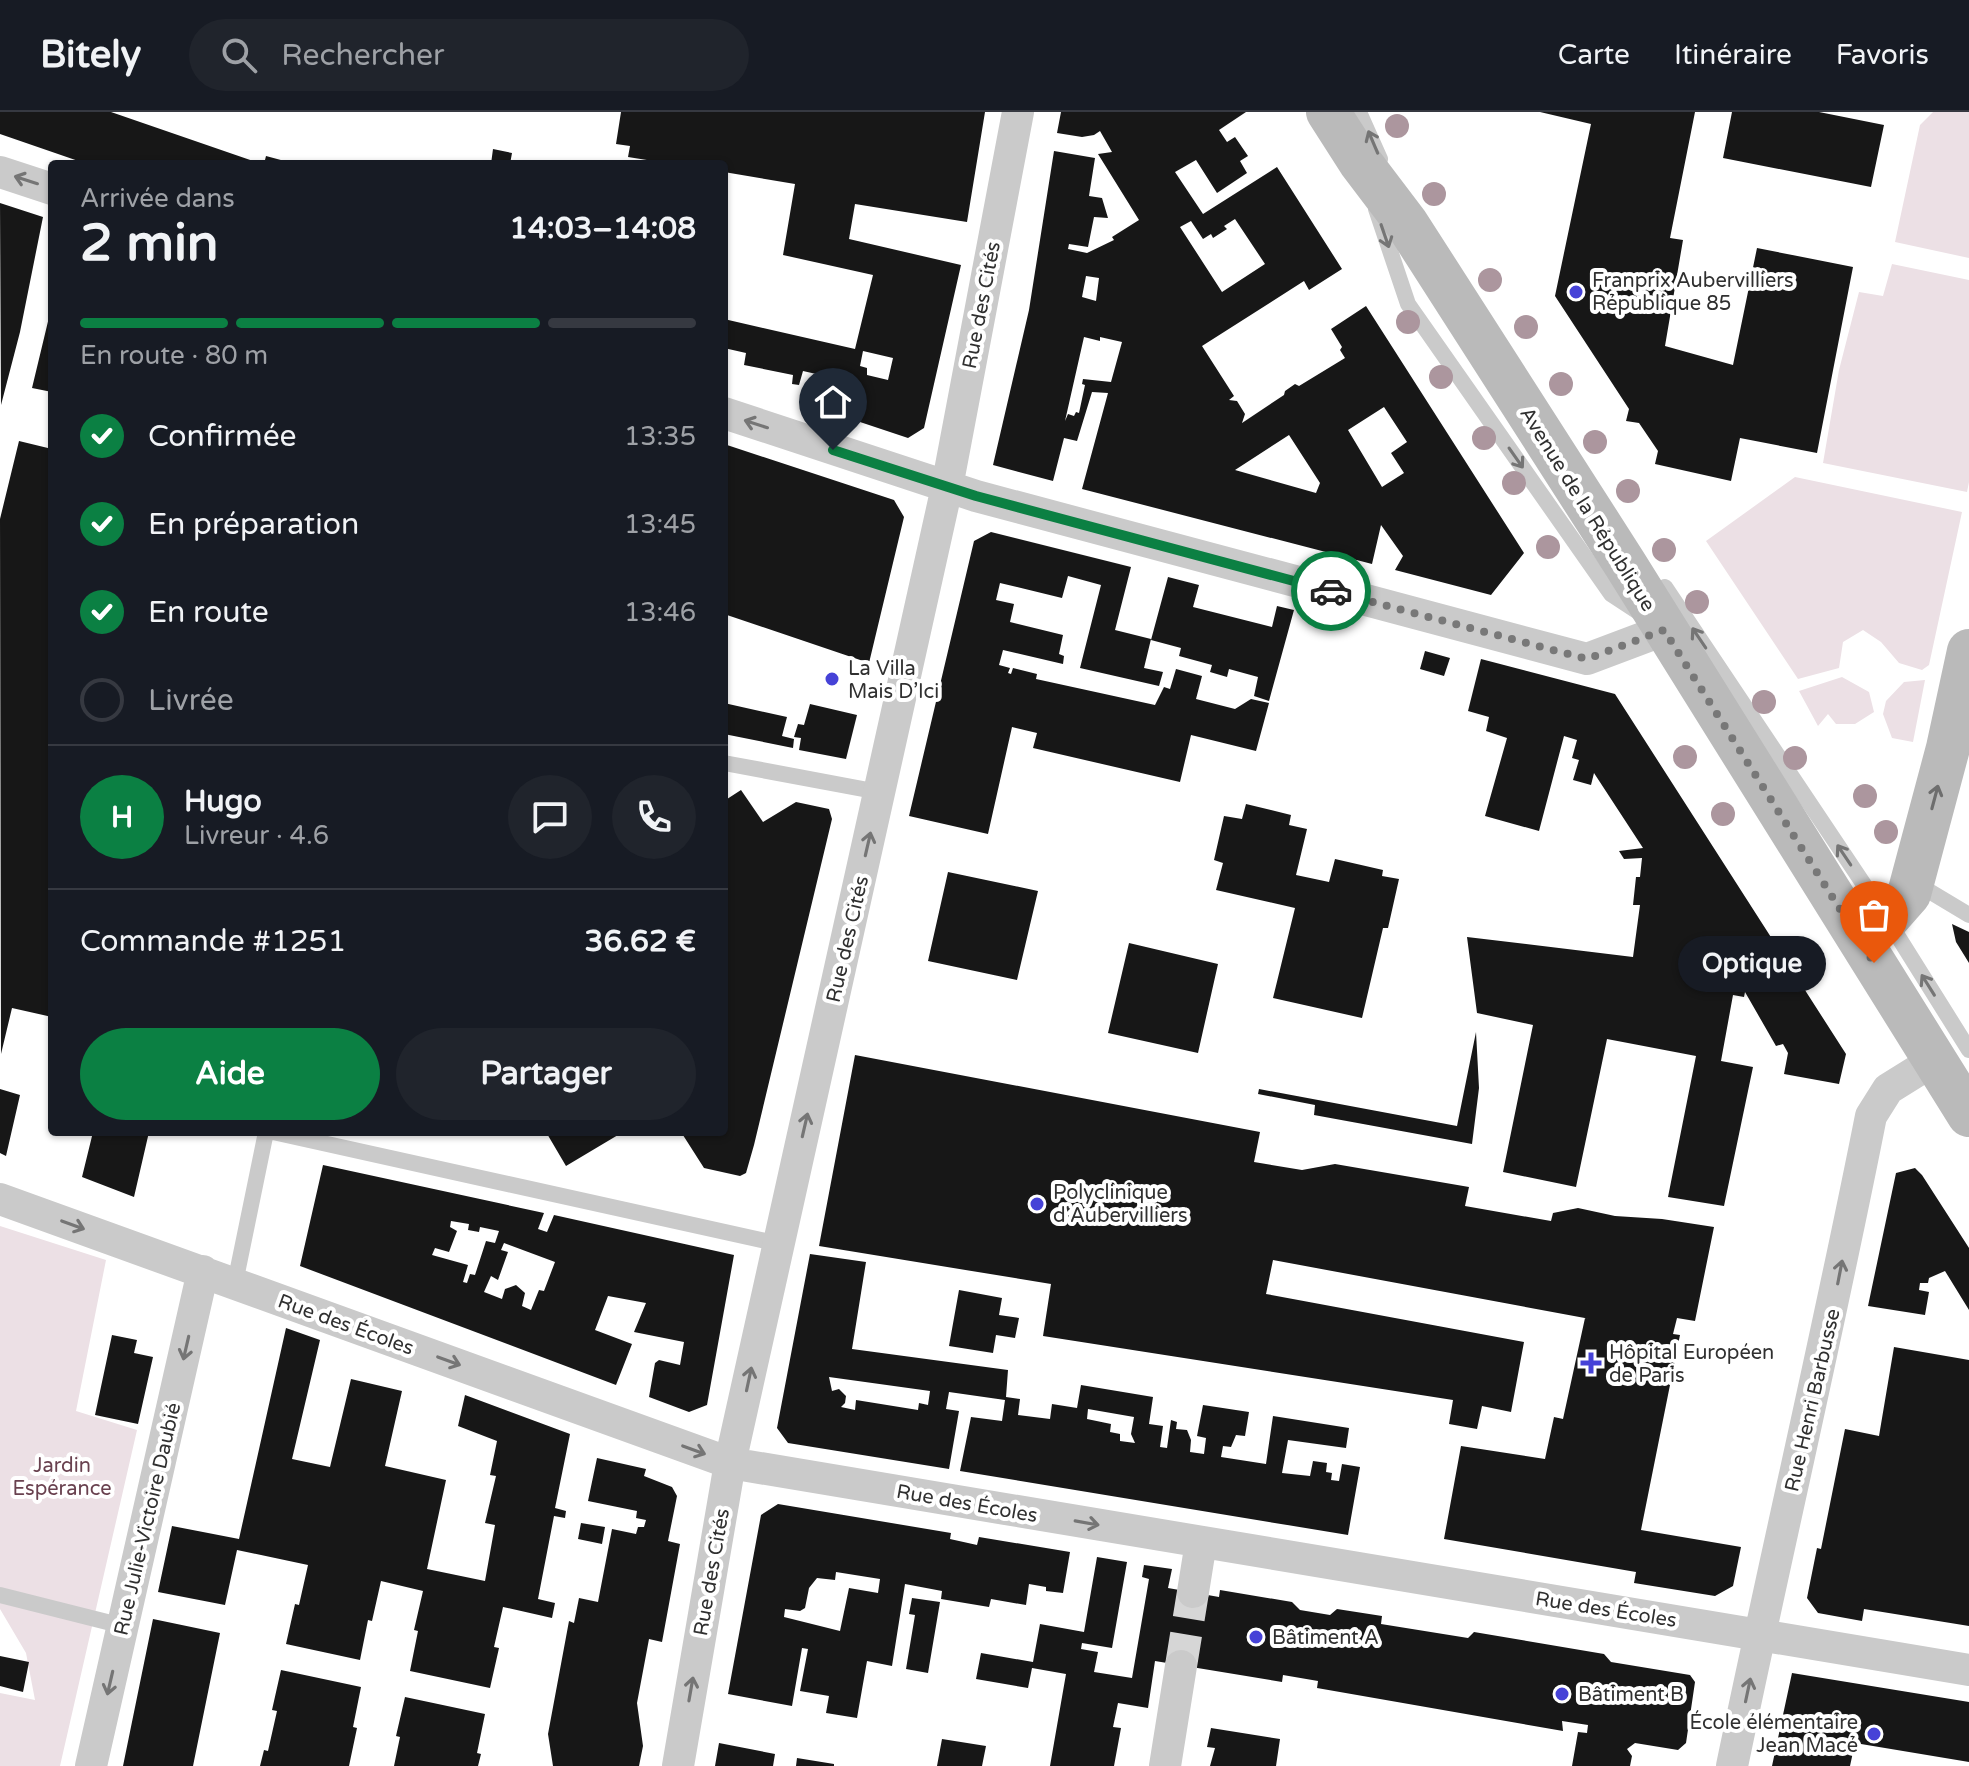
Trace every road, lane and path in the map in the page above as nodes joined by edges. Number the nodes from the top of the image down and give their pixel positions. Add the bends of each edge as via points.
1 (1018, 112) edge
2 (1328, 112) edge
3 (1359, 112) edge
4 (1360, 162) junction
5 (0, 172) edge
6 (48, 188) edge
7 (1407, 224) junction
8 (728, 414) edge
9 (947, 487) junction
10 (1625, 564) junction
11 (1664, 630) junction
12 (1969, 651) edge
13 (728, 764) edge
14 (879, 792) junction
15 (1912, 881) junction
16 (1969, 915) edge
17 (1873, 929) junction
18 (1951, 1056) edge
19 (1969, 1115) edge
20 (265, 1136) edge
21 (291, 1136) edge
22 (0, 1199) edge
23 (779, 1244) junction
24 (203, 1271) junction
25 (235, 1283) junction
26 (730, 1463) junction
27 (1201, 1542) junction
28 (1193, 1592) tunnel mouth
29 (0, 1595) edge
30 (123, 1626) junction
31 (1758, 1636) junction
32 (1181, 1666) tunnel mouth
33 (1969, 1670) edge
34 (91, 1766) edge
35 (678, 1766) edge
36 (1165, 1766) edge
37 (1732, 1766) edge

1 - 9 street, Rue des Cités
2 - 4 main road, Avenue de la République
7 -> 3 lane
4 - 7 main road, Avenue de la République
4 -> 11 lane via 1408,304 1611,594
6 -> 5 street
7 - 10 main road, Avenue de la République
9 -> 8 street
9 - 11 street via 1587,659
9 - 14 street, Rue des Cités
10 - 11 main road, Avenue de la République
17 -> 10 lane via 1661,581
11 - 17 main road, Avenue de la République via 1806,859
15 -> 12 main road
13 - 14 lane
23 -> 14 street, Rue des Cités
15 - 16 lane
15 - 17 main road via 1909,894
17 - 18 main road, Avenue de la République
18 - 19 main road, Avenue de la République
31 -> 18 street, Rue Henri Barbusse via 1871,1116 1888,1089
20 - 25 lane
21 - 23 lane
22 -> 24 street, Rue des Écoles
26 -> 23 street, Rue des Cités
24 - 25 street, Rue des Écoles
24 -> 30 street, Rue Julie-Victoire Daubié
25 -> 26 street, Rue des Écoles
26 -> 27 street, Rue des Écoles
35 -> 26 street, Rue des Cités
27 - 28 street
27 - 31 street, Rue des Écoles
29 - 30 lane
30 -> 34 street, Rue Julie-Victoire Daubié
31 - 33 street, Rue des Écoles
37 -> 31 street, Rue Henri Barbusse
32 - 36 street

